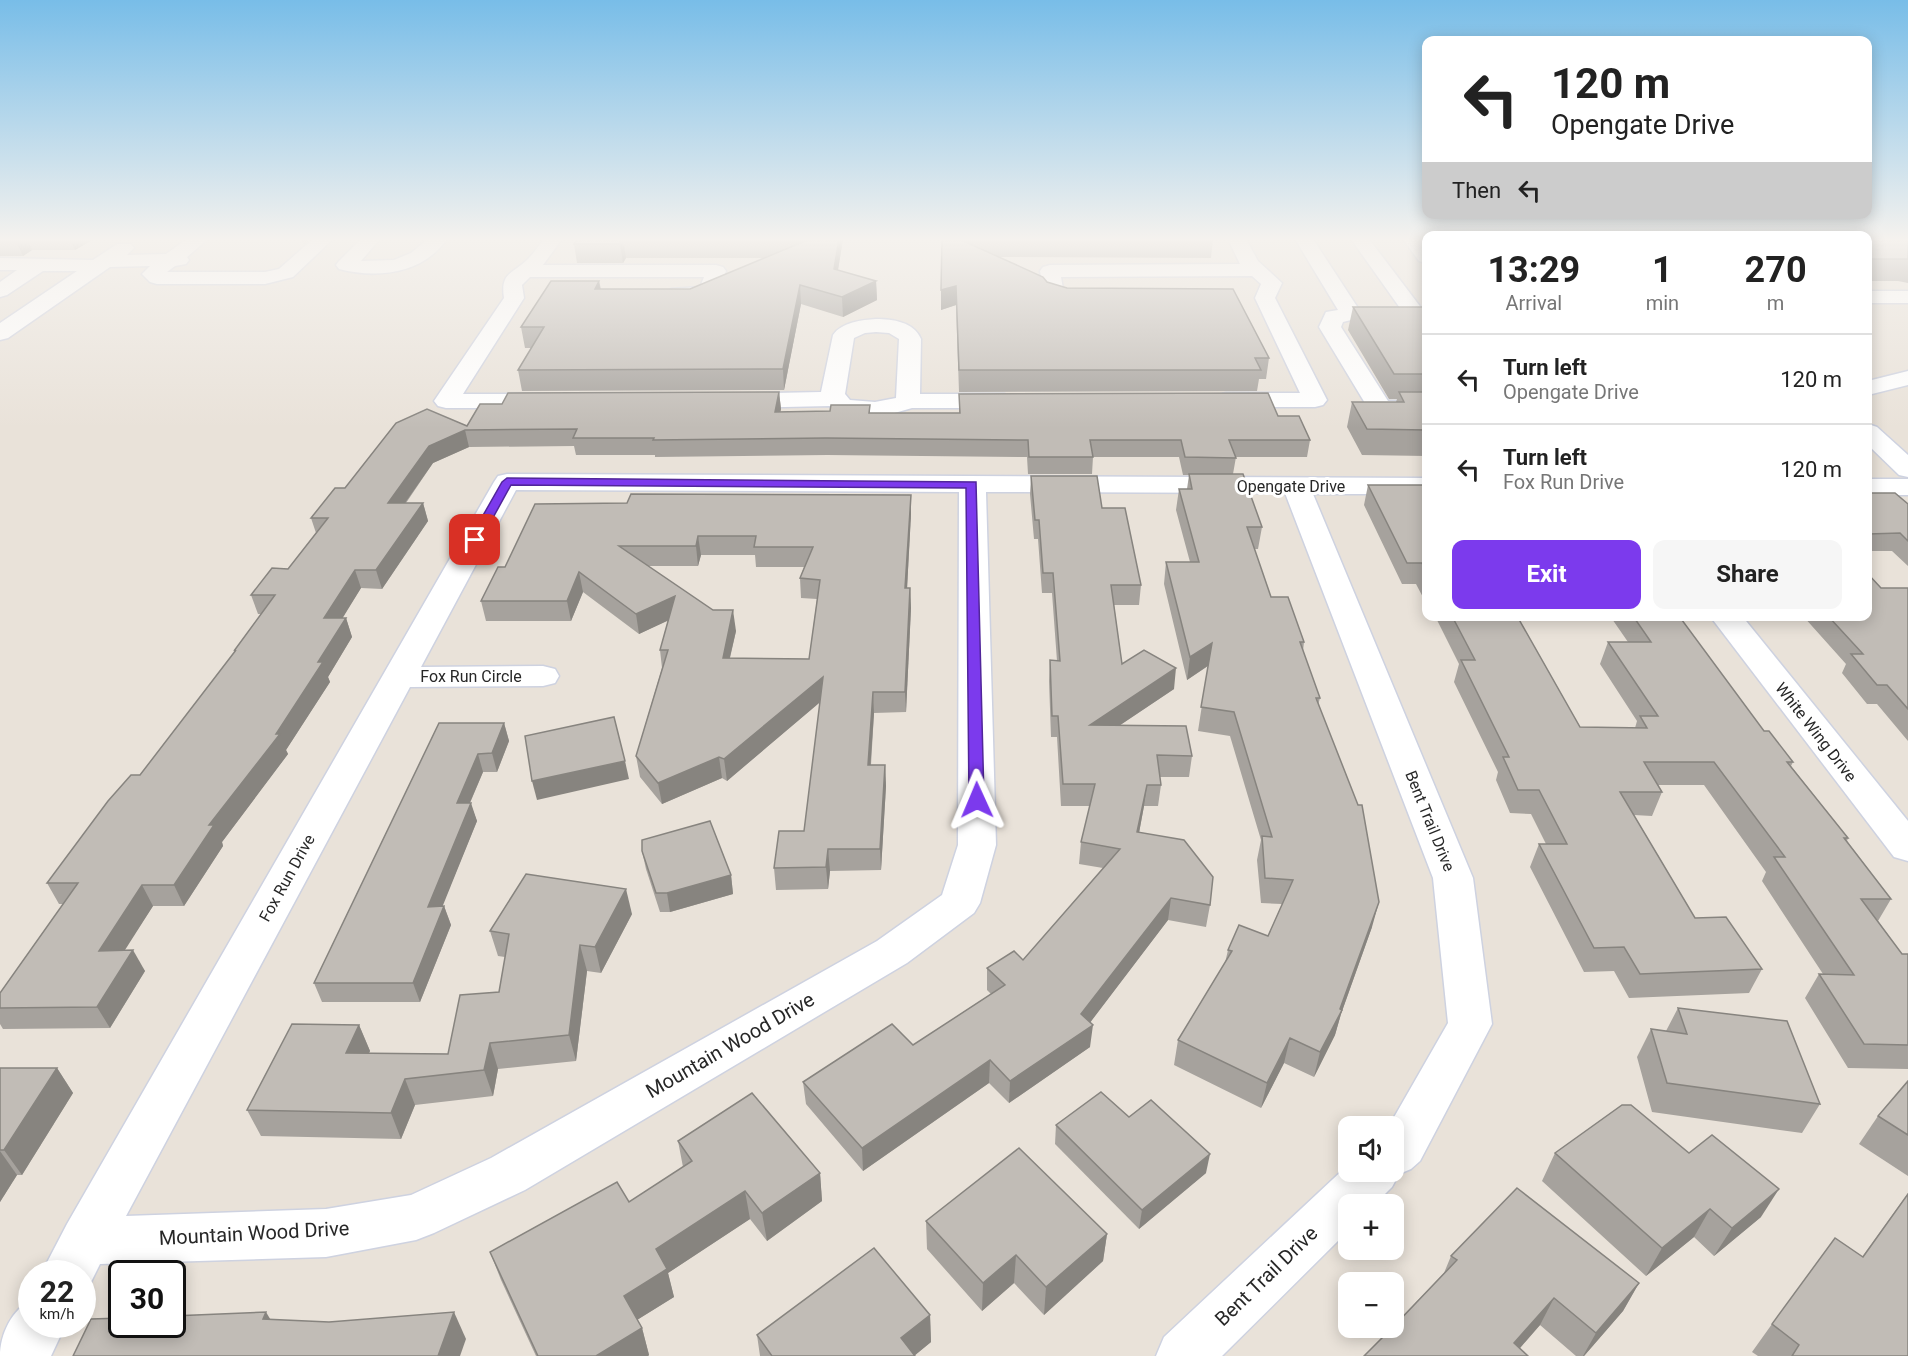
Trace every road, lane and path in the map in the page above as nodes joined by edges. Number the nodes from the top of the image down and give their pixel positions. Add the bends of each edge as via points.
1 (45, 302) edge
2 (511, 302) edge
3 (1267, 302) edge
4 (1344, 302) edge
5 (1411, 302) edge
6 (1883, 302) edge
7 (1351, 314) junction
8 (1421, 315) edge
9 (1908, 316) edge
10 (0, 333) edge
11 (1908, 378) edge
12 (1872, 384) edge
13 (835, 399) junction
14 (1207, 400) edge
15 (564, 401) edge
16 (718, 401) edge
17 (908, 401) junction
18 (1027, 401) edge
19 (1422, 408) edge
20 (1872, 436) edge
21 (1908, 469) edge
22 (507, 482) joint
23 (972, 485) junction
24 (1296, 486) junction
25 (1422, 486) edge
26 (1872, 486) edge
27 (1908, 487) edge
28 (1729, 621) edge
29 (543, 676) dead end
30 (399, 677) junction
31 (1908, 847) edge
32 (1404, 1144) edge
33 (1366, 1182) edge
34 (76, 1257) edge
35 (32, 1338) edge
36 (22, 1356) edge
37 (1183, 1356) edge

1 - 10 street
2 - 15 street via 446,401
3 - 14 street via 1315,400
4 - 7 street
5 - 8 street
6 - 9 street
7 - 8 street
7 - 19 street via 1334,317 1330,327 1380,408
11 - 12 street
13 - 16 street
13 - 17 street via 844,406 862,409 894,407
13 - 17 street via 844,335 880,326 899,329 909,336
17 - 18 street
20 - 21 street
22 - 23 street, Opengate Drive
22 - 30 street, Fox Run Drive
23 - 24 street, Opengate Drive
23 - 34 street, Mountain Wood Drive via 977,846 960,903 892,952 508,1174 416,1217 326,1233
24 - 25 street, Opengate Drive
24 - 32 street, Bent Trail Drive via 1454,878 1470,1024
26 - 27 street
28 - 31 street, White Wing Drive
29 - 30 street, Fox Run Circle
30 - 34 street, Fox Run Drive
33 - 37 street, Bent Trail Drive
35 - 36 street

